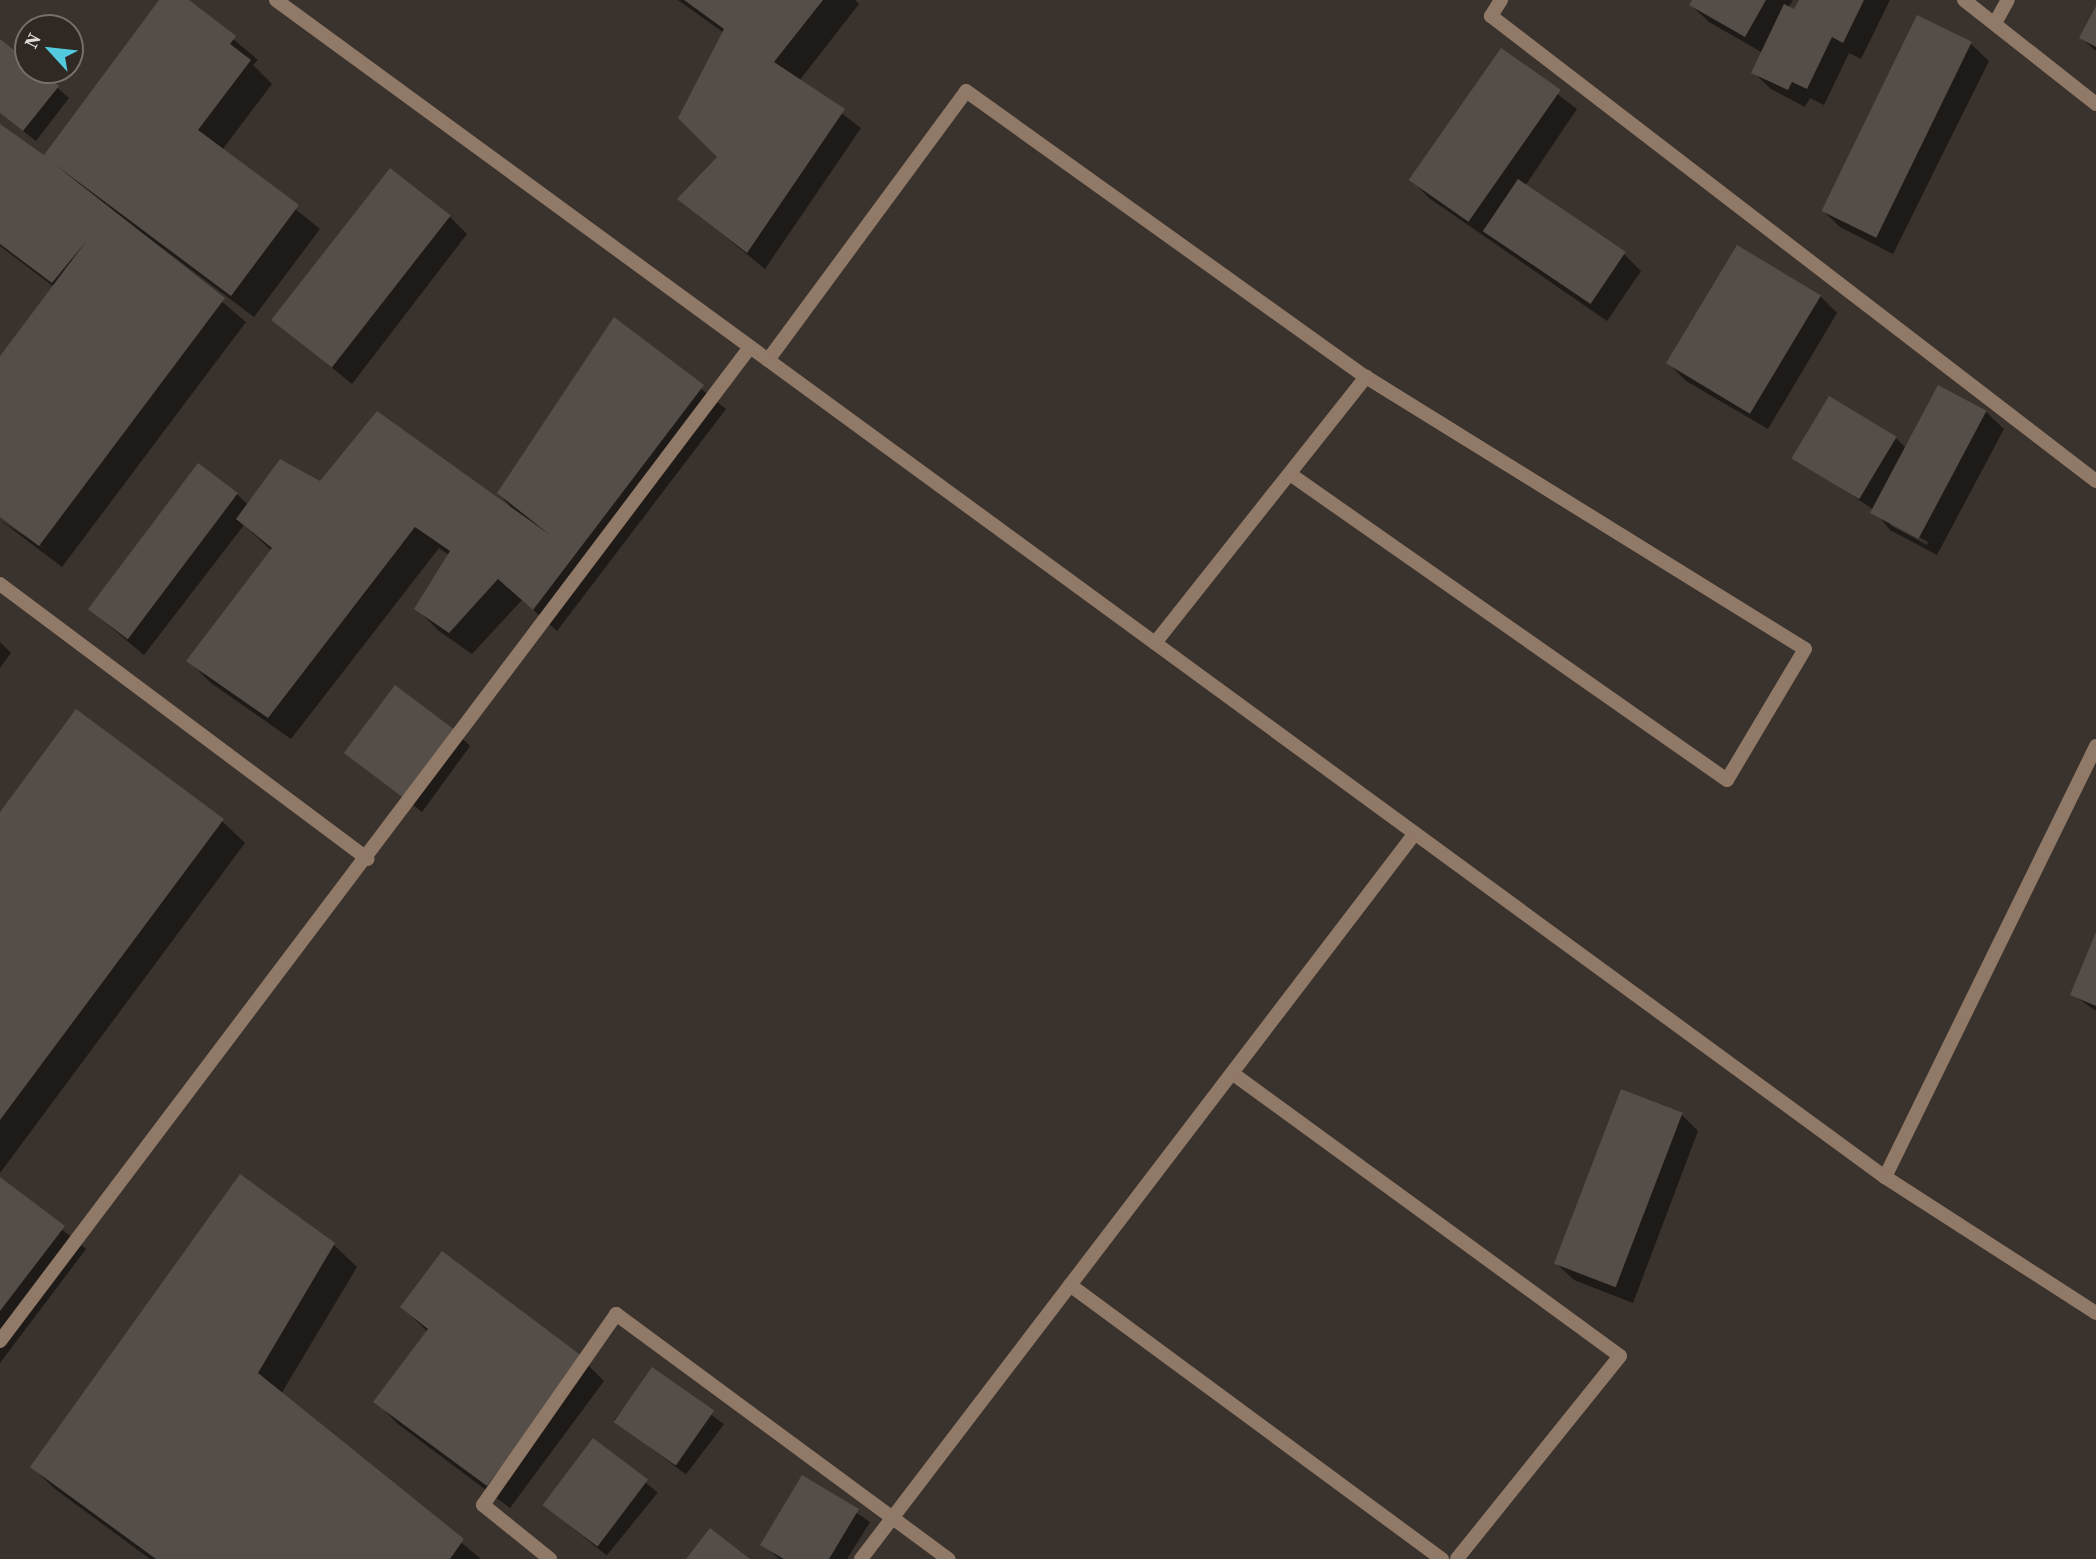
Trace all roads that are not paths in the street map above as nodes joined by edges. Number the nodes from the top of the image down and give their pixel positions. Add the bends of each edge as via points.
1 (276, 0) edge
2 (1501, 0) edge
3 (1964, 0) edge
4 (2008, 0) edge
5 (1995, 23) junction
6 (2096, 104) edge
7 (750, 347) junction
8 (768, 360) junction
9 (1366, 377) junction
10 (1290, 474) junction
11 (2096, 481) edge
12 (0, 584) edge
13 (1155, 643) junction
14 (2096, 746) edge
15 (1415, 833) junction
16 (367, 859) junction
17 (1232, 1073) junction
18 (1885, 1177) junction
19 (1070, 1285) junction
20 (2096, 1312) edge
21 (0, 1341) edge
22 (893, 1517) junction
23 (550, 1559) edge
24 (861, 1559) edge
25 (948, 1559) edge
26 (1442, 1559) edge
27 (1457, 1559) edge

1 - 7 street
2 - 11 street via 1491,16
3 - 5 street
4 - 5 street
5 - 6 street
7 - 8 street
7 - 16 street
8 - 9 street via 966,91
8 - 13 street
9 - 10 street
9 - 10 street via 1805,649 1727,780
10 - 13 street
12 - 16 street
13 - 15 street
14 - 18 street
15 - 17 street
15 - 18 street
16 - 21 street
17 - 19 street
17 - 27 street via 1620,1356
18 - 20 street
19 - 22 street
19 - 26 street
22 - 23 street via 616,1314 483,1505
22 - 24 street
22 - 25 street

